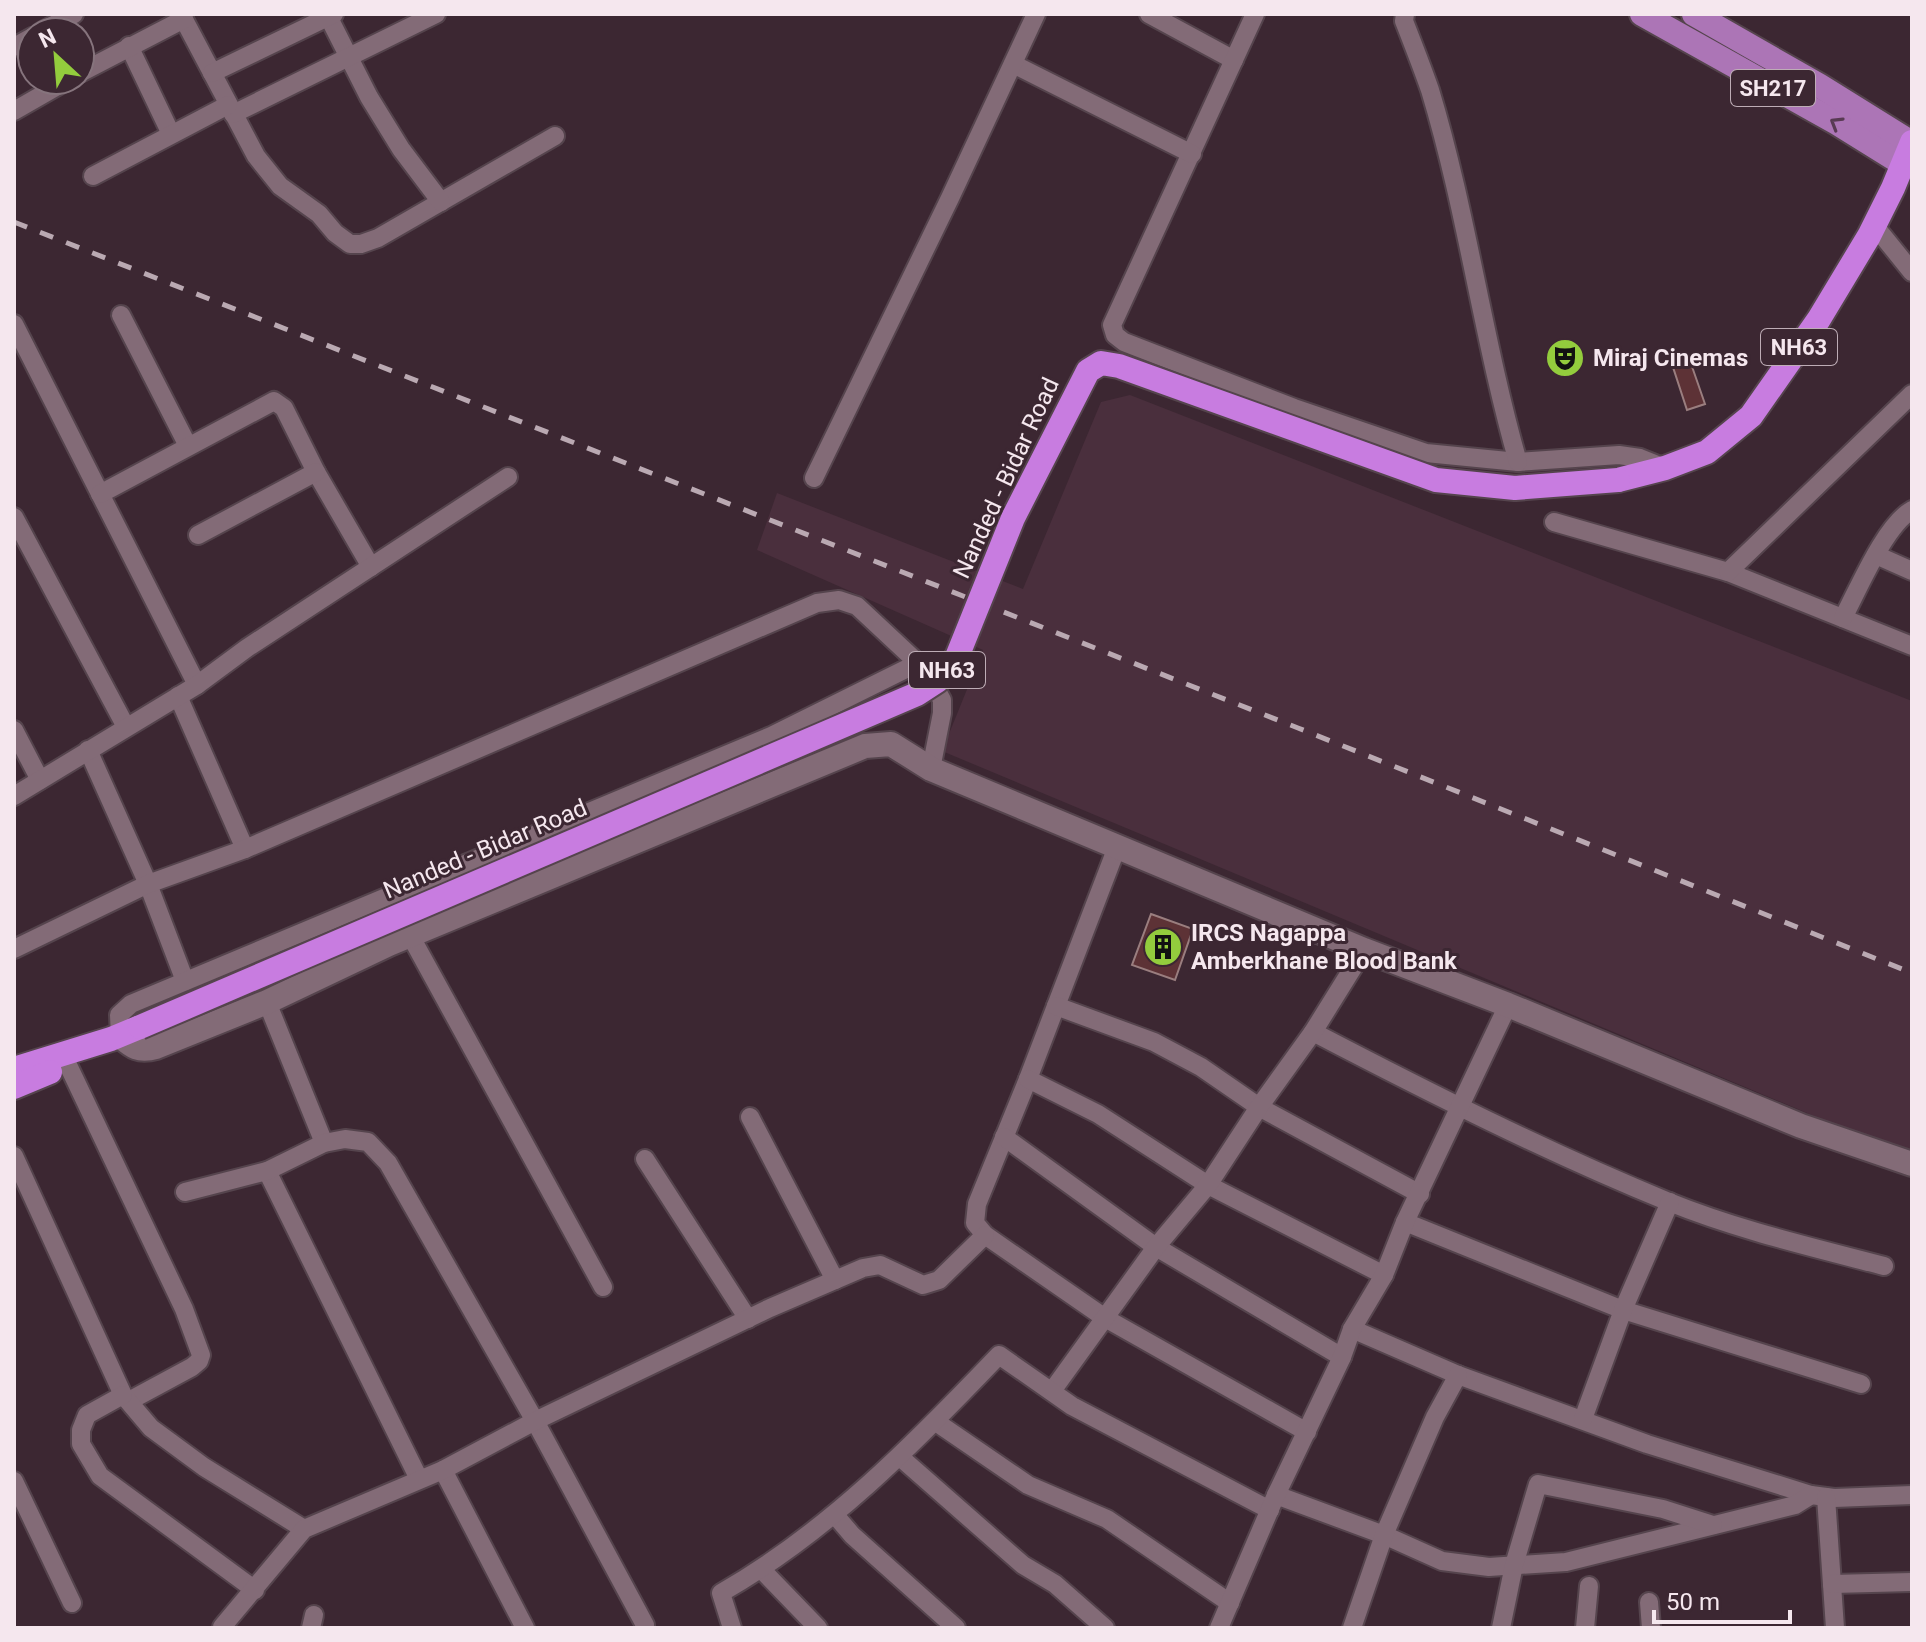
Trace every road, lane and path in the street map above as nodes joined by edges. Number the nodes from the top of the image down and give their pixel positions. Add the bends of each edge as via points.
1 (436, 14) edge
2 (1036, 14) edge
3 (1149, 14) edge
4 (1255, 14) edge
5 (1405, 14) edge
6 (1642, 14) edge
7 (1694, 14) edge
8 (330, 15) edge
9 (182, 17) edge
10 (129, 46) junction
11 (348, 57) junction
12 (1234, 60) junction
13 (96, 64) edge
14 (1013, 64) junction
15 (212, 73) junction
16 (40, 96) edge
17 (230, 110) junction
18 (14, 111) edge
19 (171, 134) junction
20 (555, 136) dead end
21 (1910, 151) edge
22 (1192, 154) junction
23 (93, 176) dead end
24 (441, 202) junction
25 (1874, 225) junction
26 (1912, 272) edge
27 (121, 315) dead end
28 (14, 324) edge
29 (1909, 404) edge
30 (188, 446) junction
31 (1518, 462) junction
32 (1665, 468) junction
33 (316, 472) junction
34 (508, 477) dead end
35 (814, 478) dead end
36 (100, 494) junction
37 (1912, 510) edge
38 (14, 517) edge
39 (1554, 522) dead end
40 (198, 535) dead end
41 (1876, 555) junction
42 (371, 567) junction
43 (1912, 571) edge
44 (1728, 572) junction
45 (1843, 618) junction
46 (1912, 646) edge
47 (918, 663) junction
48 (197, 685) junction
49 (178, 696) junction
50 (126, 727) junction
51 (14, 730) edge
52 (88, 750) junction
53 (931, 769) junction
54 (40, 780) junction
55 (14, 796) edge
56 (1117, 847) junction
57 (245, 849) junction
58 (148, 884) junction
59 (410, 935) junction
60 (14, 949) edge
61 (1364, 950) junction
62 (185, 981) junction
63 (267, 1002) junction
64 (1508, 1005) junction
65 (1056, 1006) junction
66 (1313, 1032) junction
67 (123, 1034) junction
68 (68, 1065) junction
69 (14, 1069) edge
70 (1028, 1079) junction
71 (14, 1087) edge
72 (1259, 1107) junction
73 (1460, 1108) junction
74 (750, 1117) dead end
75 (1004, 1137) junction
76 (324, 1143) junction
77 (14, 1156) edge
78 (645, 1159) dead end
79 (1912, 1164) edge
80 (267, 1171) junction
81 (1208, 1185) junction
82 (185, 1192) dead end
83 (1420, 1194) junction
84 (1670, 1202) junction
85 (1405, 1222) junction
86 (985, 1235) junction
87 (1156, 1247) junction
88 (1884, 1266) dead end
89 (1384, 1275) junction
90 (835, 1280) junction
91 (603, 1287) dead end
92 (1623, 1310) junction
93 (1105, 1318) junction
94 (748, 1319) junction
95 (1352, 1329) junction
96 (1342, 1357) junction
97 (1458, 1375) junction
98 (1861, 1384) dead end
99 (1052, 1391) junction
100 (126, 1398) junction
101 (1583, 1419) junction
102 (535, 1421) junction
103 (936, 1422) junction
104 (1307, 1432) junction
105 (900, 1457) junction
106 (443, 1470) junction
107 (419, 1479) junction
108 (14, 1481) edge
109 (1912, 1495) edge
110 (1818, 1496) junction
111 (1273, 1503) junction
112 (835, 1515) junction
113 (1715, 1526) junction
114 (304, 1529) junction
115 (1384, 1535) junction
116 (1514, 1565) junction
117 (762, 1570) junction
118 (1912, 1582) edge
119 (1832, 1584) junction
120 (1589, 1586) dead end
121 (255, 1590) junction
122 (1649, 1602) dead end
123 (72, 1603) dead end
124 (1230, 1603) junction
125 (645, 1625) dead end
126 (222, 1627) edge
127 (525, 1628) edge
128 (732, 1628) edge
129 (818, 1628) edge
130 (956, 1628) edge
131 (1105, 1628) edge
132 (1219, 1628) edge
133 (1352, 1628) edge
134 (1501, 1628) edge
135 (1585, 1628) edge
136 (1651, 1628) edge
137 (1835, 1628) edge

1 - 11 street
2 - 14 street
3 - 12 street
4 - 12 street
5 - 31 street via 1442,137
21 -> 6 main road, SH217 via 1837,123
7 - 21 main road, SH217 via 1820,86
8 - 11 street
8 - 15 street
9 - 10 street
9 - 15 street
10 - 13 street
10 - 19 street
11 - 17 street
11 - 24 street via 401,149
12 - 22 street
14 - 22 street
14 - 35 street
15 - 17 street
16 - 18 street
17 - 19 street
17 - 24 street via 280,186 350,244 378,238
19 - 23 street
20 - 24 street
21 - 25 highway, Nanded - Bidar Road / NH63
22 - 31 street via 1112,325 1115,335 1294,408 1426,453
25 - 26 street
25 - 32 highway, Nanded - Bidar Road / NH63 via 1819,319 1751,416 1707,452
27 - 30 street
28 - 36 street
29 - 44 street
30 - 33 street via 274,401 284,408
30 - 36 street
31 - 32 street via 1619,455
32 - 67 highway, Nanded - Bidar Road / NH63, bridge via 1618,480 1515,488 1436,480 1101,363 1088,371 1013,518 957,657 937,681 742,771
33 - 40 street
33 - 42 street
34 - 42 street
36 - 48 street
37 - 41 street
38 - 50 street
39 - 44 street
41 - 43 street
41 - 45 street
42 - 48 street
44 - 45 street
45 - 46 street
47 - 53 street via 942,700
47 - 57 street via 857,606 839,600 817,603
47 - 62 street via 771,736
48 - 49 street
49 - 50 street
49 - 57 street
50 - 52 street
51 - 54 street
52 - 54 street
52 - 58 street
53 - 56 street
53 - 59 street via 891,744 865,746
54 - 55 street
56 - 61 street
56 - 65 street
57 - 58 street
58 - 60 street
58 - 62 street
59 - 63 street
59 - 91 street
61 - 64 street
61 - 66 street
62 - 67 street via 131,1004 119,1015
63 - 67 street via 143,1051
63 - 76 street
64 - 73 street
64 - 79 street via 1801,1126
65 - 70 street
65 - 72 street via 1154,1042
66 - 72 street
66 - 73 street
67 - 68 highway, NH63
67 - 69 highway, NH63
68 - 71 highway, NH63
68 - 100 street via 201,1355 192,1367
70 - 75 street
70 - 81 street via 1098,1114
72 - 81 street
72 - 83 street
73 - 83 street
73 - 84 street
74 - 90 street
75 - 86 street via 977,1204 975,1223
75 - 87 street
76 - 80 street
76 - 102 street via 368,1142 388,1163
77 - 100 street
78 - 94 street
80 - 82 street
80 - 107 street
81 - 87 street
81 - 89 street
83 - 85 street
84 - 88 street
84 - 92 street
85 - 89 street
85 - 92 street
86 - 90 street via 939,1280 923,1285 880,1265
86 - 93 street
87 - 93 street
87 - 96 street
89 - 95 street
90 - 94 street
92 - 98 street
92 - 101 street
93 - 99 street
93 - 104 street
94 - 102 street
95 - 96 street
95 - 97 street
96 - 104 street
97 - 101 street
97 - 115 street
99 - 103 street via 999,1355
99 - 111 street via 1072,1406
100 - 114 street via 151,1428
100 - 121 street via 87,1415 81,1430 81,1444 100,1476
101 - 110 street
102 - 106 street
102 - 125 street
103 - 105 street
103 - 124 street via 1028,1485 1107,1519
104 - 111 street
105 - 112 street
105 - 131 street via 1023,1565 1055,1584
106 - 107 street
106 - 127 street
107 - 114 street
108 - 123 street
109 - 110 street
110 - 113 street
110 - 119 street
111 - 115 street
111 - 124 street
112 - 117 street
112 - 130 street
113 - 116 street via 1566,1562
113 - 116 street via 1663,1509 1538,1484
114 - 121 street
115 - 116 street via 1442,1561
115 - 133 street
116 - 134 street
117 - 128 street via 721,1593
117 - 129 street
118 - 119 street
119 - 137 street
120 - 135 street
121 - 126 street
122 - 136 street
124 - 132 street

